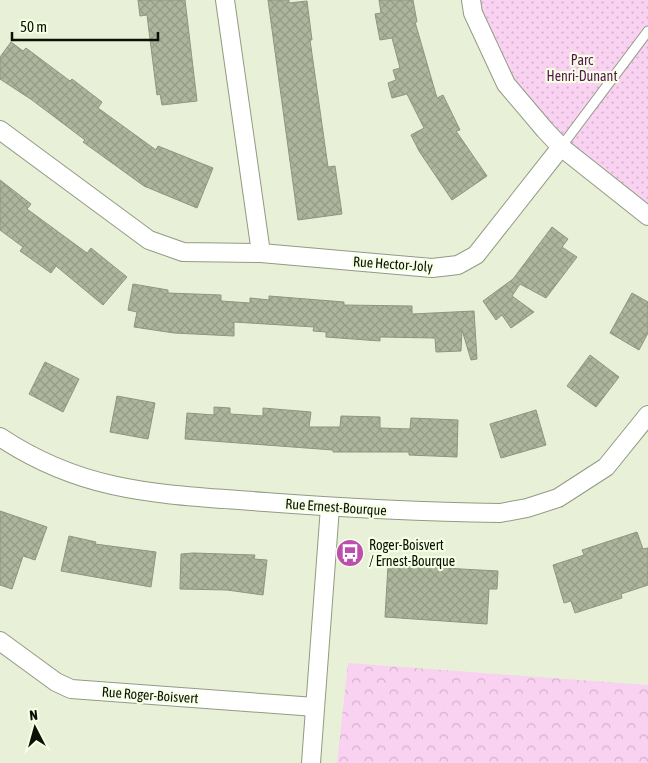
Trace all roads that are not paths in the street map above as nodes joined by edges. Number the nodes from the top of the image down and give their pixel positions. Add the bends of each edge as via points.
1 (225, 0) edge
2 (471, 0) edge
3 (648, 31) edge
4 (0, 130) edge
5 (561, 147) junction
6 (648, 216) edge
7 (261, 253) junction
8 (648, 415) edge
9 (0, 437) edge
10 (330, 507) junction
11 (0, 641) edge
12 (315, 707) junction
13 (311, 763) edge

1 - 7 street
2 - 5 street via 473,13 506,84
3 - 5 lane
4 - 7 street, Rue Hector-Joly via 150,240 183,252
5 - 6 street
5 - 7 street, Rue Hector-Joly via 476,255 458,265 432,268
8 - 10 street, Rue Ernest-Bourque via 606,467 558,498 526,508 500,513
9 - 10 street, Rue Ernest-Bourque via 52,465 108,486 150,493
10 - 12 street
11 - 12 street, Rue Roger-Boisvert via 56,682 71,689
12 - 13 street

